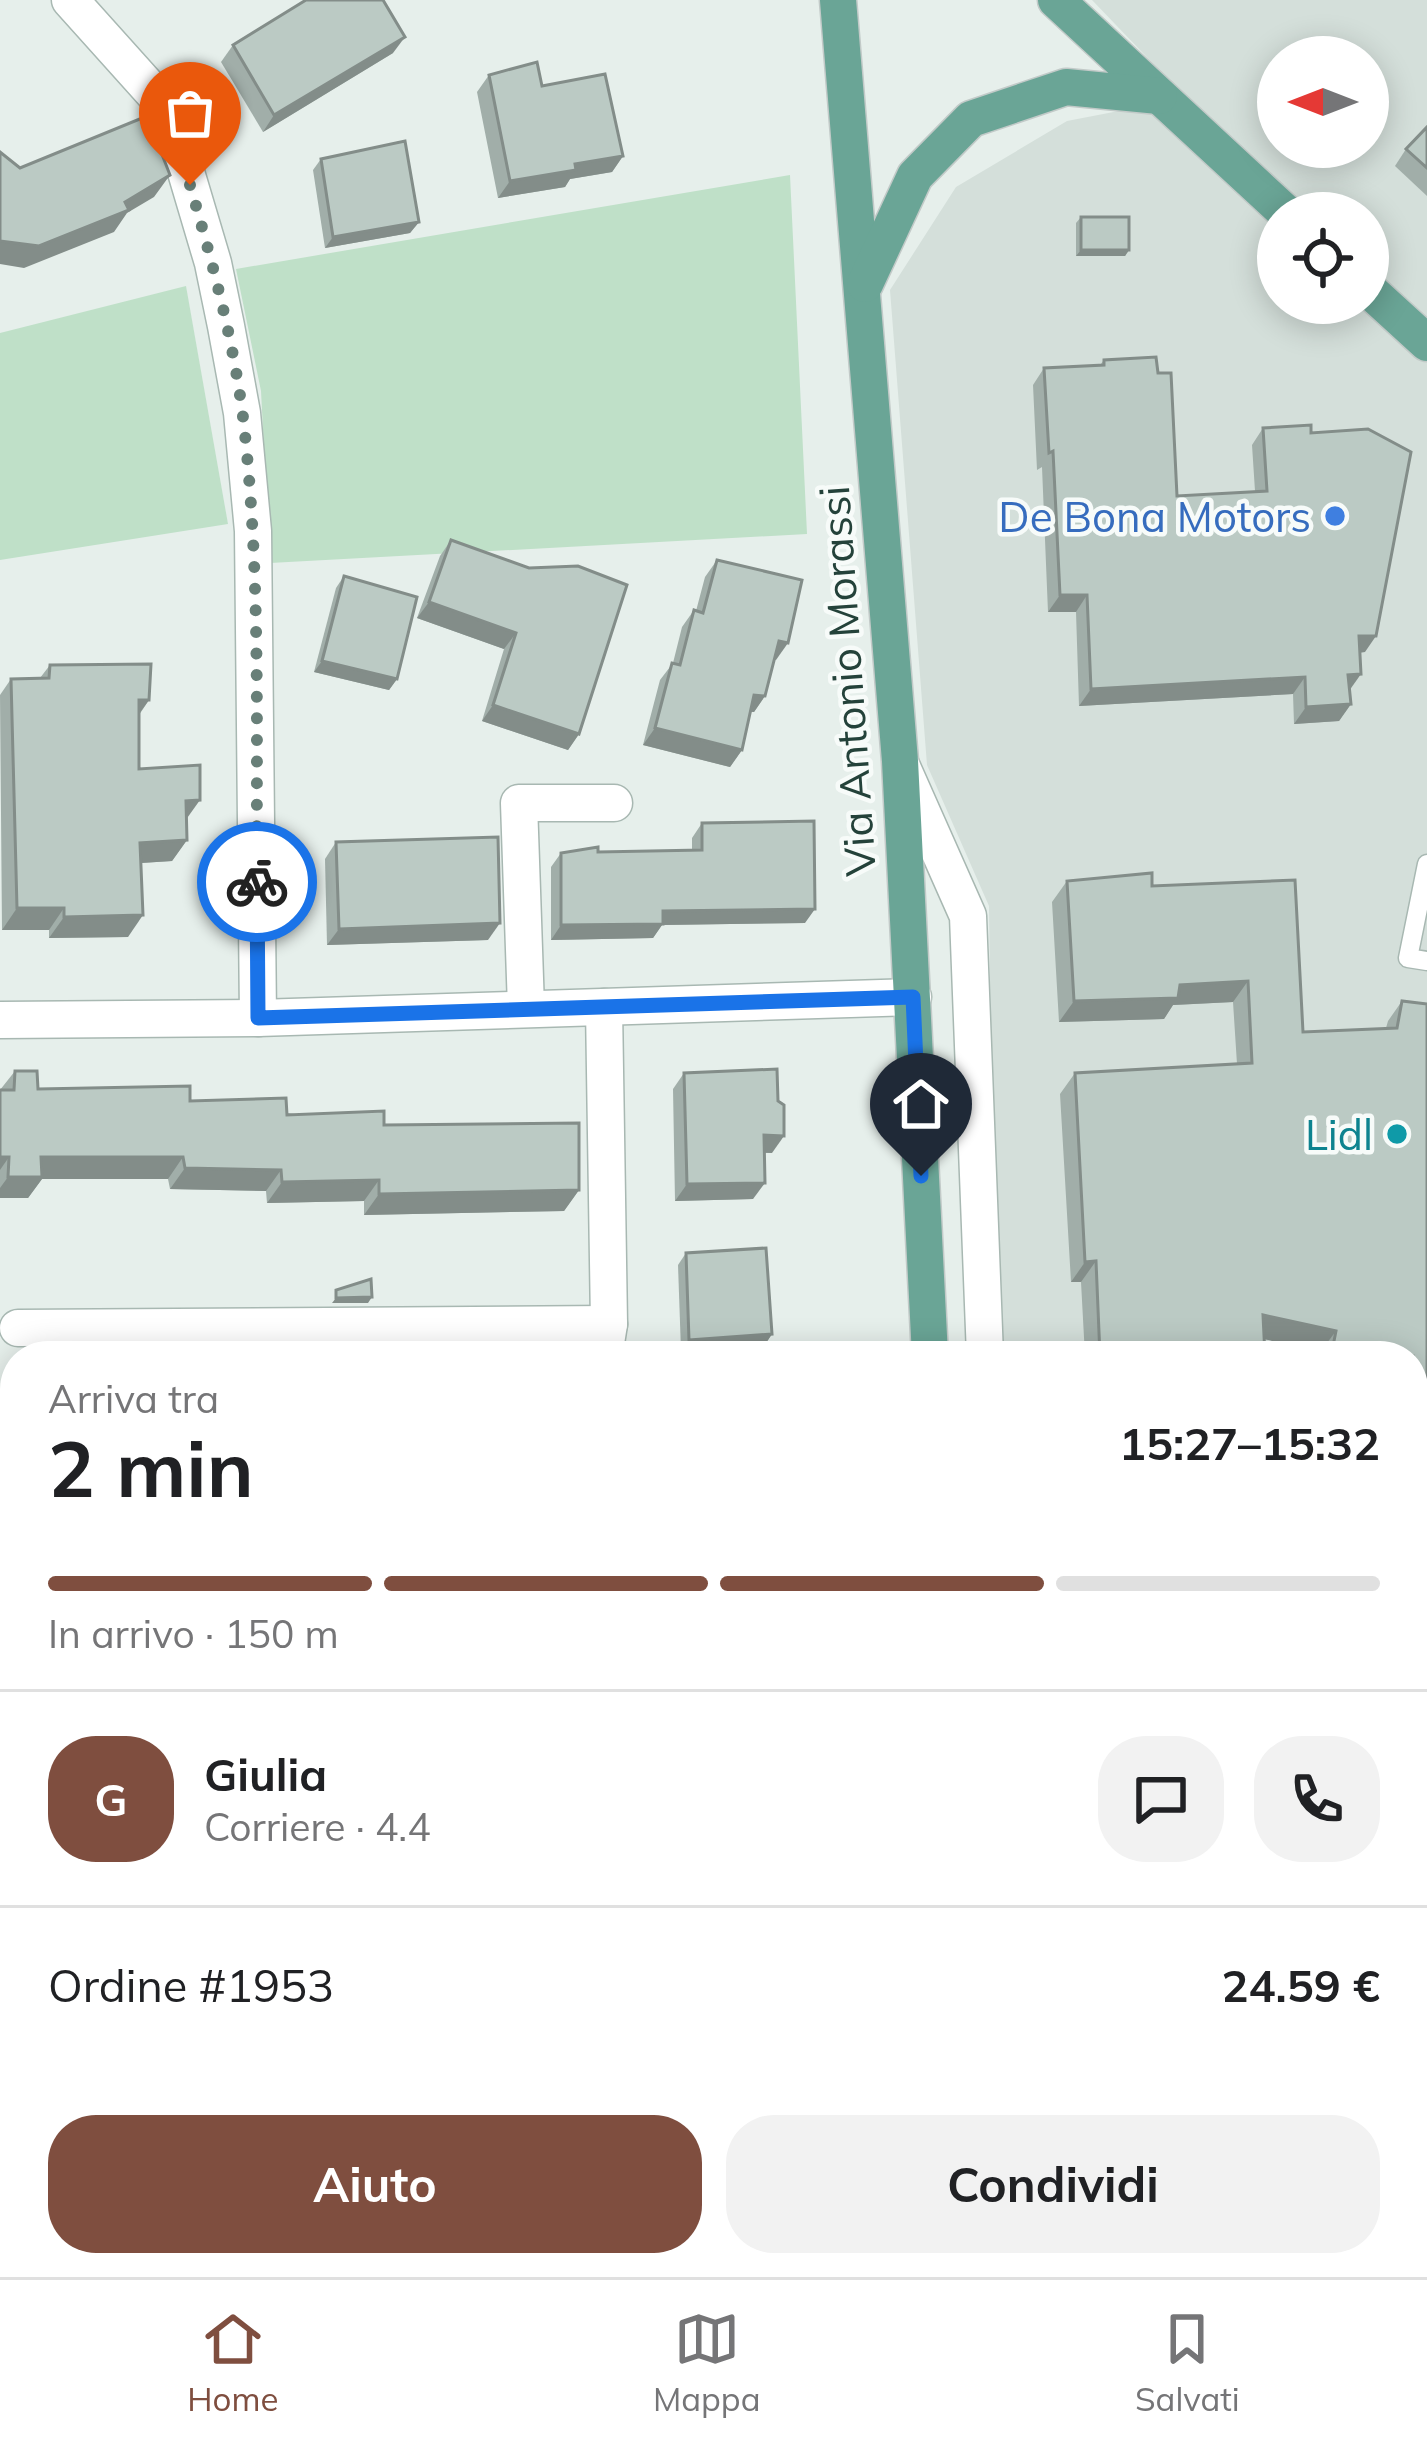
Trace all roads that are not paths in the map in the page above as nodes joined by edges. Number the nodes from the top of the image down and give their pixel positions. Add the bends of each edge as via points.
1 (70, 0) edge
2 (838, 0) edge
3 (1056, 0) edge
4 (1160, 96) junction
5 (1263, 192) edge
6 (864, 287) junction
7 (1389, 309) edge
8 (1427, 344) edge
9 (900, 761) junction
10 (614, 803) dead end
11 (1427, 864) edge
12 (1427, 961) edge
13 (913, 997) junction
14 (604, 1007) junction
15 (526, 1008) junction
16 (258, 1018) junction
17 (0, 1020) edge
18 (18, 1328) dead end
19 (606, 1340) edge
20 (929, 1341) edge
21 (985, 1341) edge

1 - 16 street via 167,108 226,326 253,531
2 - 6 main road, Via Antonio Morassi
3 - 4 main road
4 - 5 main road
4 - 6 main road via 1066,87 971,118 915,176
6 - 9 main road, Via Antonio Morassi
7 - 8 main road
9 - 13 main road, Via Antonio Morassi
9 - 21 street via 968,916
10 - 15 street via 519,803
11 - 12 lane via 1408,958
13 - 14 street
13 - 20 main road, Via Antonio Morassi
14 - 15 street
14 - 19 street
15 - 16 street
16 - 17 street
18 - 19 street

